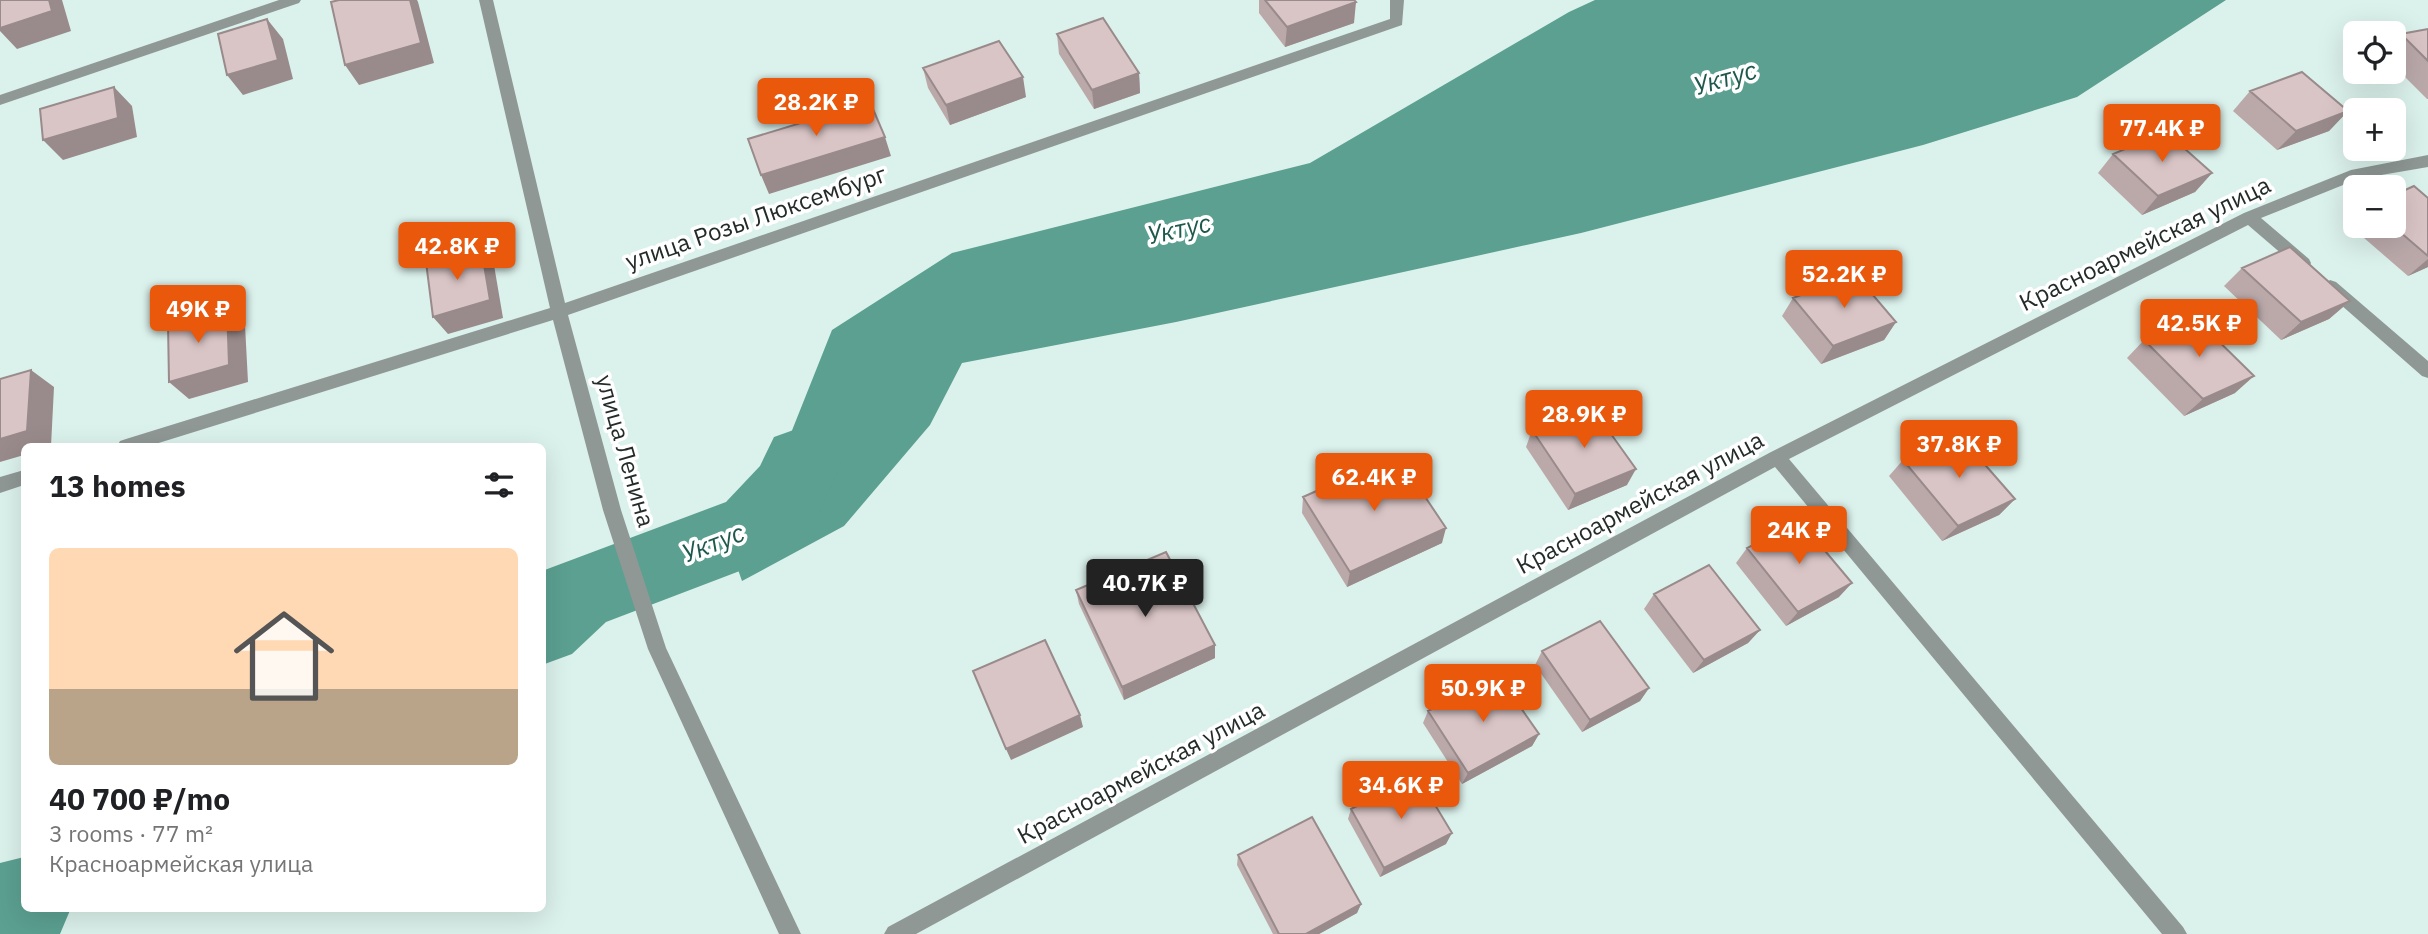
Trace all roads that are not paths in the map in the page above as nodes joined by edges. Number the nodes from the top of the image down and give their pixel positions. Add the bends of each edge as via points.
1 (294, 0) edge
2 (486, 0) edge
3 (1397, 0) edge
4 (0, 100) edge
5 (2428, 161) edge
6 (2249, 217) junction
7 (559, 312) junction
8 (2428, 371) edge
9 (136, 443) edge
10 (1777, 457) junction
11 (21, 479) edge
12 (0, 485) edge
13 (790, 934) edge
14 (895, 934) edge
15 (2176, 934) edge

1 - 4 street
2 - 7 street, улица Ленина
3 - 7 street, улица Розы Люксембург via 1397,22
5 - 6 street, Красноармейская улица via 2356,174
6 - 8 street
6 - 10 street, Красноармейская улица
7 - 9 street, улица Розы Люксембург
7 - 13 street, улица Ленина via 612,510 657,649
10 - 14 street, Красноармейская улица
10 - 15 street
11 - 12 street

